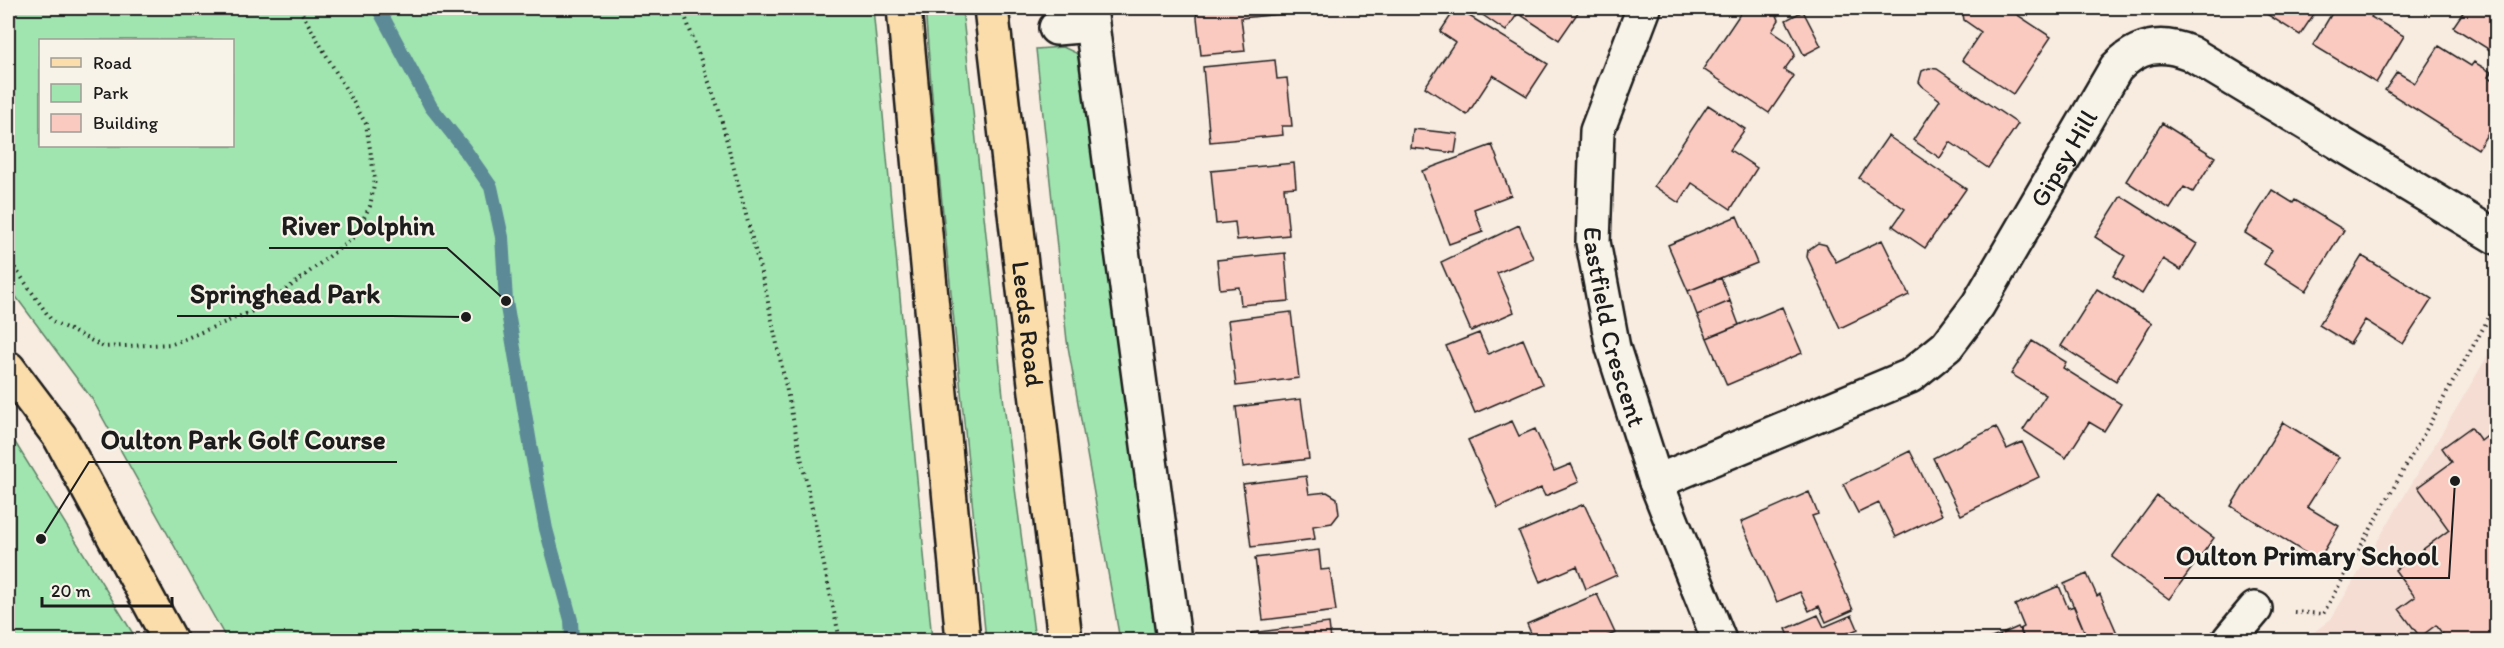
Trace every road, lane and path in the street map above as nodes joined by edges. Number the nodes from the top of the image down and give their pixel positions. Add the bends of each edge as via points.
1 (299, 8) edge
2 (682, 8) edge
3 (904, 8) edge
4 (991, 8) edge
5 (1644, 8) edge
6 (1091, 16) edge
7 (1056, 28) dead end
8 (2496, 237) edge
9 (8, 258) edge
10 (2496, 305) edge
11 (8, 368) edge
12 (1656, 482) junction
13 (2255, 609) joint
14 (170, 640) edge
15 (840, 640) edge
16 (963, 640) edge
17 (1065, 640) edge
18 (1174, 640) edge
19 (1719, 640) edge
20 (2229, 640) edge

1 - 9 path via 366,124 375,180 370,206 353,238 265,306 172,344 104,347 52,321
2 - 15 path via 718,107 765,288
3 - 16 main road
4 - 17 main road, Leeds Road
5 - 12 street, Eastfield Crescent via 1597,130 1593,242 1613,348
6 - 7 street
6 - 18 street
8 - 12 street, Gipsy Hill via 2190,53 2166,46 2142,48 2116,68 1978,305 1947,346 1910,376
10 - 13 path via 2324,614
11 - 14 main road via 60,437
12 - 19 street, Eastfield Crescent
13 - 20 street

